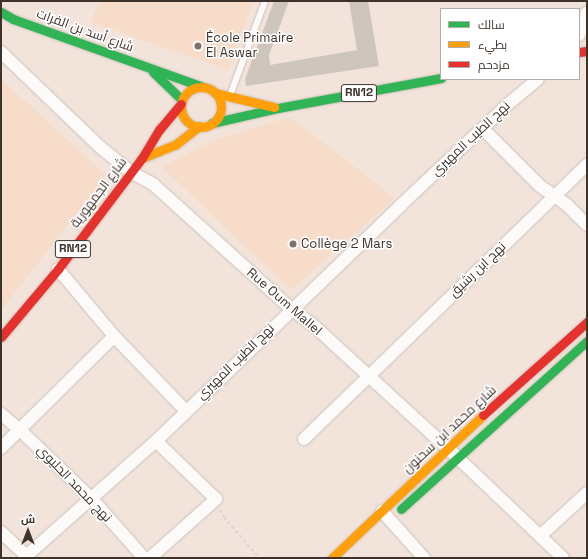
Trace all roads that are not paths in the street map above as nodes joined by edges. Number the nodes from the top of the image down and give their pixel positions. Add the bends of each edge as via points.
1 (265, 1) edge
2 (1, 12) edge
3 (587, 12) edge
4 (1, 18) edge
5 (13, 20) junction
6 (580, 32) edge
7 (1, 52) edge
8 (148, 68) junction
9 (440, 78) edge
10 (537, 80) edge
11 (203, 87) junction
12 (215, 93) junction
13 (230, 97) junction
14 (182, 102) junction
15 (278, 108) junction
16 (212, 123) junction
17 (199, 126) junction
18 (483, 129) junction
19 (142, 158) junction
20 (587, 165) edge
21 (132, 172) junction
22 (556, 197) junction
23 (587, 225) edge
24 (58, 269) junction
25 (291, 309) junction
26 (587, 322) edge
27 (114, 336) junction
28 (1, 337) edge
29 (587, 341) edge
30 (369, 375) junction
31 (186, 410) junction
32 (1, 414) edge
33 (20, 430) junction
34 (304, 439) dead end
35 (156, 440) junction
36 (1, 448) edge
37 (447, 448) junction
38 (457, 457) junction
39 (587, 493) edge
40 (92, 499) junction
41 (385, 519) junction
42 (1, 532) edge
43 (540, 536) junction
44 (26, 557) edge
45 (144, 558) edge
46 (150, 558) edge
47 (332, 558) edge
48 (424, 558) edge
49 (563, 558) edge

1 - 13 lane
2 - 5 street
3 - 6 street
4 - 5 street
5 - 8 street, شارع أسد بن الفرات
7 - 21 street, Rue Oum Mallel via 100,147
8 - 11 street, شارع أسد بن الفرات
8 - 14 street
9 - 15 street, RN12
10 - 18 street, نهج الطيب المهيري
11 - 12 street
11 - 14 street via 193,88 184,96
12 - 13 street
12 - 16 street via 221,109
13 - 15 street
14 - 17 street via 181,110 187,121
14 - 19 street, شارع الجمهورية via 159,130
15 - 16 street
16 - 17 street
17 - 19 street via 175,145
18 - 22 street via 540,186
18 - 25 street, نهج الطيب المهيري
19 - 21 street, شارع الجمهورية / RN12
20 - 22 street, نهج ابن رشيق
21 - 24 street, شارع الجمهورية / RN12
21 - 25 street, Rue Oum Mallel via 154,185
22 - 23 street
22 - 30 street, نهج ابن رشيق
24 - 27 street
24 - 28 street, شارع الجمهورية / RN12
25 - 30 street, Rue Oum Mallel
25 - 31 street, نهج الطيب المهيري
26 - 37 street, شارع محمد ابن سحنون
27 - 31 street
27 - 33 street
29 - 38 street, شارع محمد ابن سحنون
30 - 34 street, نهج ابن رشيق
30 - 37 street, Rue Oum Mallel
31 - 35 street, نهج الطيب المهيري
32 - 33 street, نهج محمد الحليوي
33 - 36 street
33 - 40 street, نهج محمد الحليوي
35 - 40 street, نهج الطيب المهيري
35 - 46 street via 216,500
37 - 38 street, Rue Oum Mallel
37 - 41 street, شارع محمد ابن سحنون
38 - 41 street, شارع محمد ابن سحنون
38 - 43 street, Rue Oum Mallel
39 - 43 street
40 - 44 street, نهج الطيب المهيري
40 - 45 street, نهج محمد الحليوي
41 - 47 street, شارع محمد ابن سحنون
41 - 48 street
42 - 44 street
43 - 49 street, Rue Oum Mallel

